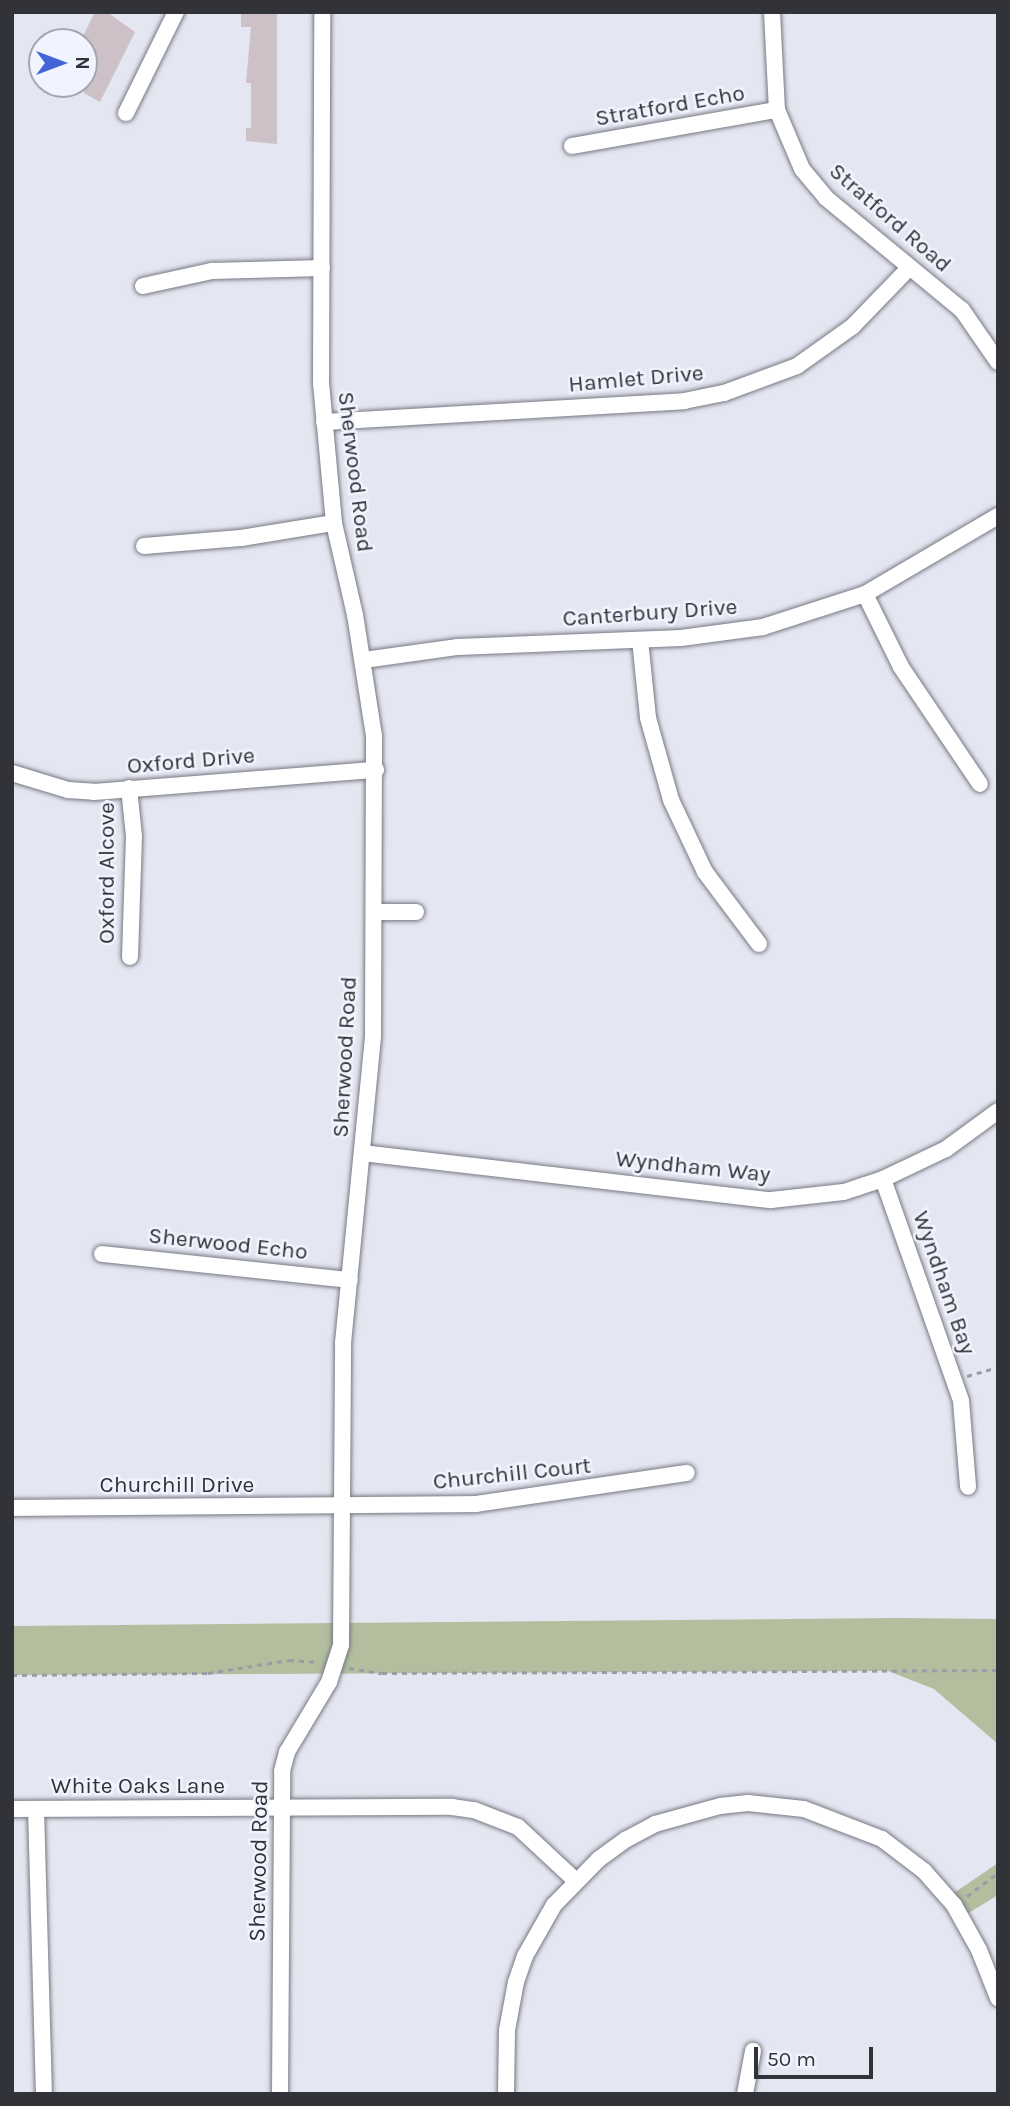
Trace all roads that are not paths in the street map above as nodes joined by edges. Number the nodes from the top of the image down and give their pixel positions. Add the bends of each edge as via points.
1 (176, 12) edge
2 (322, 12) edge
3 (772, 12) edge
4 (777, 110) junction
5 (126, 113) dead end
6 (572, 146) dead end
7 (322, 268) junction
8 (909, 268) junction
9 (143, 286) dead end
10 (998, 362) edge
11 (324, 422) junction
12 (998, 516) edge
13 (334, 523) junction
14 (144, 546) dead end
15 (865, 594) junction
16 (640, 640) junction
17 (364, 660) junction
18 (376, 770) junction
19 (12, 774) edge
20 (980, 784) dead end
21 (129, 789) junction
22 (374, 912) junction
23 (416, 912) dead end
24 (759, 944) dead end
25 (130, 957) dead end
26 (998, 1111) edge
27 (362, 1153) junction
28 (883, 1179) junction
29 (102, 1254) dead end
30 (350, 1280) junction
31 (687, 1473) dead end
32 (968, 1487) dead end
33 (342, 1507) junction
34 (12, 1508) edge
35 (281, 1808) junction
36 (12, 1809) edge
37 (36, 1809) junction
38 (575, 1880) junction
39 (998, 1998) edge
40 (753, 2051) dead end
41 (44, 2094) edge
42 (280, 2094) edge
43 (506, 2094) edge
44 (745, 2094) edge

1 - 5 street
2 - 7 street, Sherwood Road
3 - 4 street, Stratford Road
4 - 6 street, Stratford Echo
4 - 8 street, Stratford Road via 802,169 826,198
7 - 9 street via 212,271
7 - 11 street, Sherwood Road
8 - 10 street, Stratford Road via 962,310
8 - 11 street, Hamlet Drive via 853,326 797,366 724,393 684,401
11 - 13 street, Sherwood Road
12 - 15 street, Canterbury Drive
13 - 14 street via 241,538
13 - 17 street, Sherwood Road
15 - 16 street, Canterbury Drive via 763,627
15 - 20 street via 901,667
16 - 17 street, Canterbury Drive via 478,646
16 - 24 street via 648,718 671,800 705,872
17 - 18 street, Sherwood Road
18 - 21 street, Oxford Drive
18 - 22 street, Sherwood Road
19 - 21 street, Oxford Drive via 68,790
21 - 25 street, Oxford Alcove via 134,836
22 - 23 street
22 - 27 street, Sherwood Road via 372,1057
26 - 28 street, Wyndham Way via 946,1149
27 - 28 street, Wyndham Way via 736,1199 806,1197
27 - 30 street, Sherwood Road
28 - 32 street, Wyndham Bay via 954,1380 964,1419
29 - 30 street, Sherwood Echo
30 - 33 street, Sherwood Road via 341,1385
31 - 33 street, Churchill Court via 526,1500
33 - 34 street, Churchill Drive
33 - 35 street, Sherwood Road via 342,1625 337,1665 287,1752
35 - 37 street, White Oaks Lane
35 - 38 street, White Oaks Lane via 474,1810 518,1827
35 - 42 street, Sherwood Road
36 - 37 street, White Oaks Lane
37 - 41 street
38 - 39 street via 655,1824 720,1806 777,1805 828,1815 882,1839 924,1871 954,1905
38 - 43 street via 537,1931 516,1982 507,2030
40 - 44 street

